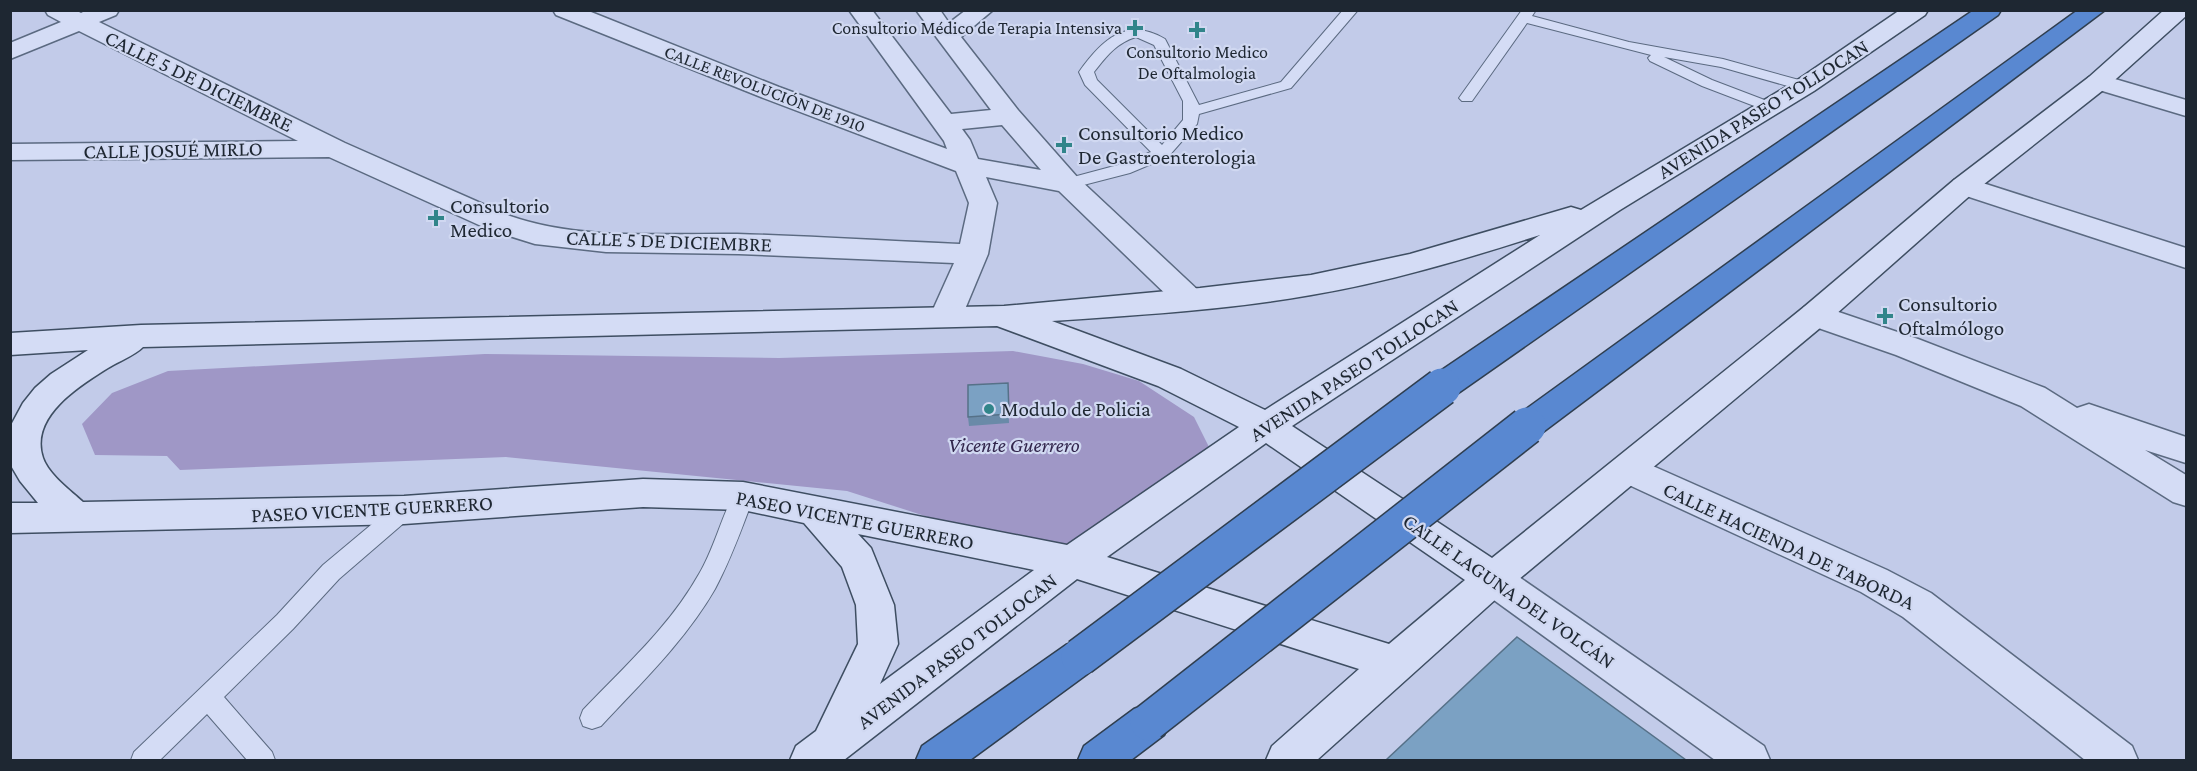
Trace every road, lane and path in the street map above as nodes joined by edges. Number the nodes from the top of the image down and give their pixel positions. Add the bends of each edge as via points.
1 (56, 10) edge
2 (108, 10) edge
3 (564, 10) edge
4 (612, 10) edge
5 (860, 10) edge
6 (927, 10) edge
7 (982, 10) edge
8 (1351, 10) edge
9 (1917, 10) edge
10 (1990, 10) edge
11 (2094, 10) edge
12 (2180, 10) edge
13 (1526, 14) edge
14 (81, 23) junction
15 (625, 34) junction
16 (948, 35) junction
17 (1628, 46) junction
18 (10, 52) edge
19 (2098, 82) junction
20 (1805, 86) junction
21 (1467, 98) dead end
22 (1770, 107) junction
23 (2187, 108) edge
24 (1193, 111) junction
25 (1010, 116) junction
26 (945, 123) junction
27 (335, 149) junction
28 (10, 152) edge
29 (1162, 154) junction
30 (966, 165) junction
31 (1068, 184) junction
32 (1964, 186) junction
33 (1610, 204) junction
34 (973, 254) junction
35 (2187, 258) edge
36 (1189, 299) junction
37 (947, 314) junction
38 (999, 315) junction
39 (1815, 315) junction
40 (141, 336) junction
41 (10, 344) edge
42 (2033, 397) junction
43 (1266, 426) junction
44 (2187, 450) edge
45 (1628, 469) junction
46 (2187, 492) edge
47 (742, 496) junction
48 (404, 510) junction
49 (815, 510) junction
50 (74, 516) junction
51 (10, 518) edge
52 (1072, 562) junction
53 (1493, 579) junction
54 (1395, 663) junction
55 (209, 698) junction
56 (592, 718) dead end
57 (820, 754) edge
58 (143, 760) edge
59 (263, 760) edge
60 (937, 760) edge
61 (1100, 760) edge
62 (1287, 760) edge
63 (1749, 760) edge
64 (2117, 760) edge

1 - 14 main road, CALLE 5 DE DICIEMBRE
2 - 14 main road
3 - 15 main road, CALLE REVOLUCIÓN DE 1910
4 - 15 main road
5 - 26 main road
6 - 16 main road
7 - 16 main road
8 - 24 lane via 1286,85
9 - 20 main road, AVENIDA PASEO TOLLOCAN
10 - 60 highway, AVENIDA PASEO TOLLOCAN, bridge via 1442,387
11 - 61 highway, bridge via 1527,426
12 - 19 main road
13 - 17 lane
13 - 21 lane
14 - 18 main road
14 - 27 main road, CALLE 5 DE DICIEMBRE
15 - 30 main road, CALLE REVOLUCIÓN DE 1910
16 - 25 main road
17 - 20 lane via 1723,63
17 - 22 lane
19 - 23 main road
19 - 32 main road
20 - 22 main road, AVENIDA PASEO TOLLOCAN
22 - 33 main road, AVENIDA PASEO TOLLOCAN
24 - 29 lane via 1191,121
24 - 29 lane via 1160,42 1150,36 1136,33 1120,37 1086,72 1090,82
25 - 26 main road
25 - 31 main road
26 - 30 main road via 957,140
27 - 28 main road, CALLE JOSUÉ MIRLO
27 - 34 main road, CALLE 5 DE DICIEMBRE via 535,235 606,242
29 - 31 lane
30 - 31 main road, CALLE REVOLUCIÓN DE 1910
30 - 34 main road via 983,203
31 - 36 main road
32 - 35 main road
32 - 39 main road
33 - 36 main road via 1430,261 1311,285
33 - 43 main road, AVENIDA PASEO TOLLOCAN
34 - 37 main road
36 - 38 main road
37 - 38 main road
37 - 40 main road
38 - 43 main road via 1143,366
39 - 42 main road
39 - 45 main road
40 - 41 main road
40 - 50 main road via 82,368 54,389 37,408 23,435 26,462
42 - 44 main road
42 - 46 main road
43 - 52 main road, AVENIDA PASEO TOLLOCAN
43 - 53 main road, CALLE LAGUNA DEL VOLCÁN
45 - 53 main road
45 - 64 main road, CALLE HACIENDA DE TABORDA via 1874,581 1917,605
47 - 48 main road, PASEO VICENTE GUERRERO via 643,493
47 - 49 main road, PASEO VICENTE GUERRERO
47 - 56 lane via 718,561 697,597
48 - 50 main road, PASEO VICENTE GUERRERO
48 - 55 lane via 331,572
49 - 52 main road, PASEO VICENTE GUERRERO
49 - 57 main road via 858,559 875,605 878,644
50 - 51 main road, PASEO VICENTE GUERRERO
52 - 54 main road, PASEO VICENTE GUERRERO
52 - 57 main road, AVENIDA PASEO TOLLOCAN
53 - 54 main road
53 - 63 main road, CALLE LAGUNA DEL VOLCÁN
54 - 62 main road
55 - 58 lane
55 - 59 lane

